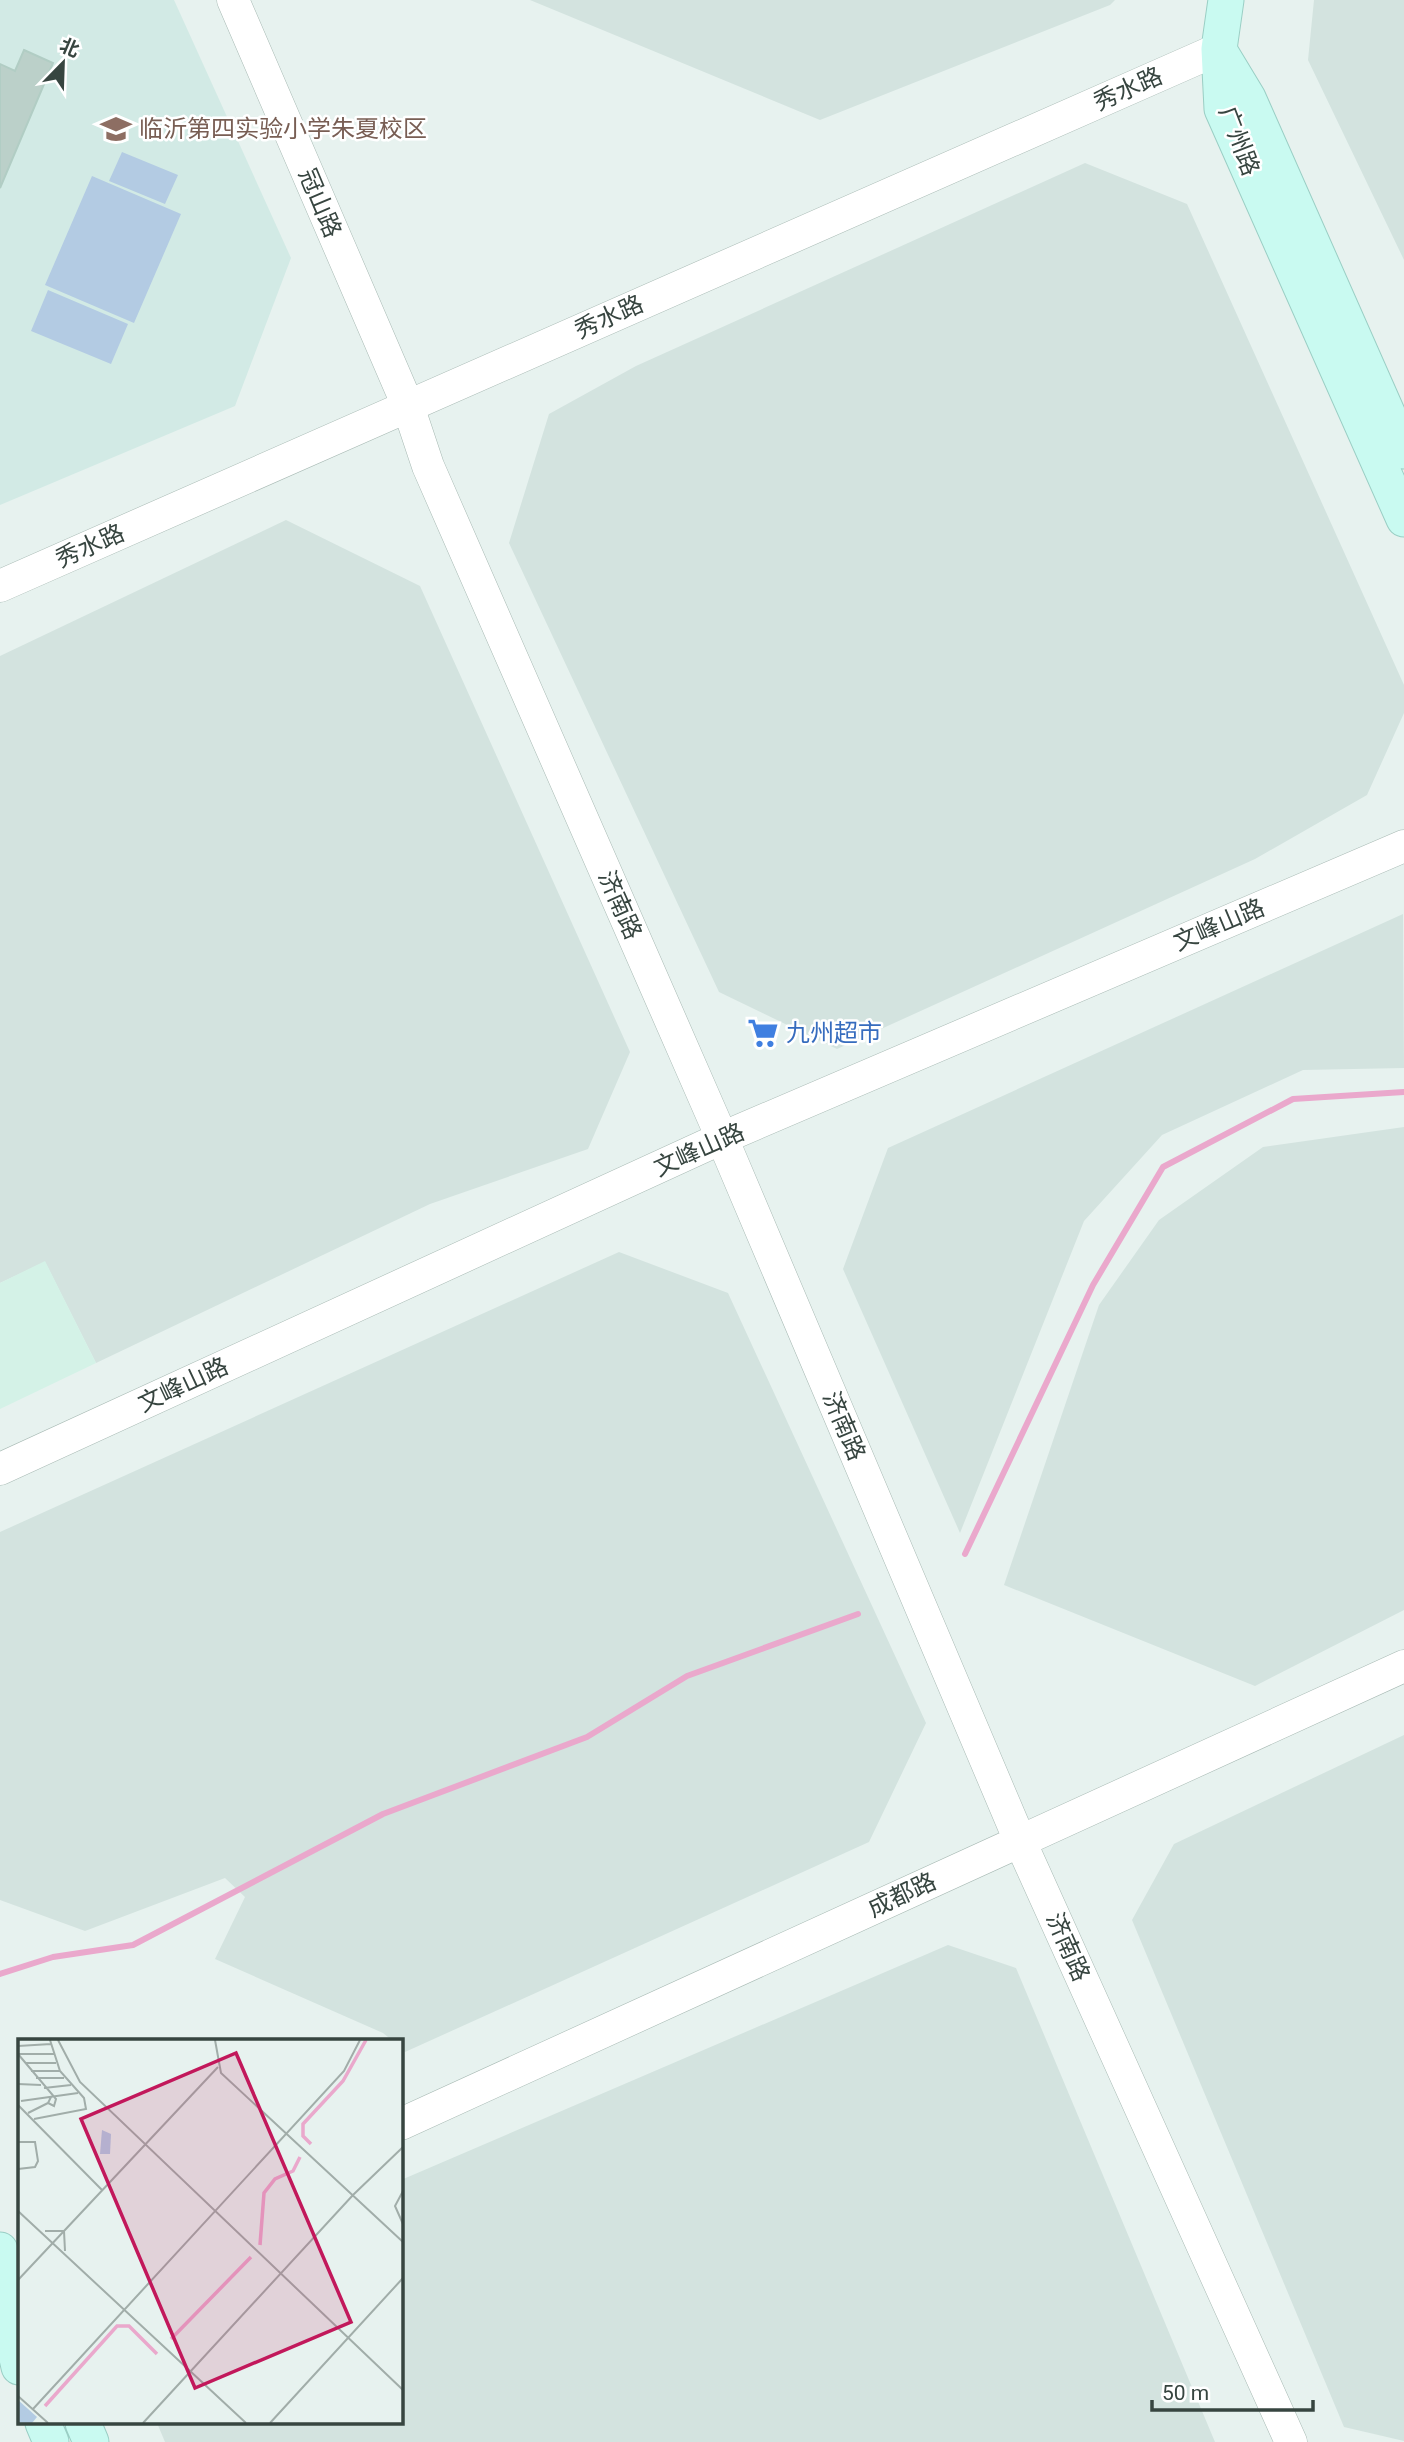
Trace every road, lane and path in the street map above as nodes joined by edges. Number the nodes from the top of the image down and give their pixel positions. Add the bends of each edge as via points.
1 (233, 0) edge
2 (1226, 0) edge
3 (1244, 0) edge
4 (1219, 49) junction
5 (408, 406) junction
6 (1404, 451) edge
7 (1404, 519) edge
8 (0, 586) edge
9 (1404, 846) edge
10 (722, 1138) junction
11 (0, 1469) edge
12 (1404, 1666) edge
13 (1020, 1842) junction
14 (402, 2124) edge
15 (0, 2249) edge
16 (9, 2306) edge
17 (18, 2361) edge
18 (43, 2424) edge
19 (83, 2424) edge
20 (51, 2442) edge
21 (91, 2442) edge
22 (1291, 2442) edge

1 - 5 street, 冠山路
2 - 4 main road
3 - 4 main road
4 - 5 street, 秀水路
4 - 6 main road, 广州路 via 1248,99
4 - 7 main road, 广州路 via 1222,109
5 - 8 street, 秀水路
5 - 10 street, 济南路 via 428,466
9 - 10 street, 文峰山路
10 - 11 street, 文峰山路
10 - 13 street, 济南路
12 - 13 street, 成都路
13 - 14 street, 成都路
13 - 22 street, 济南路
15 - 16 main road
16 - 17 main road
18 - 20 main road
19 - 21 main road

